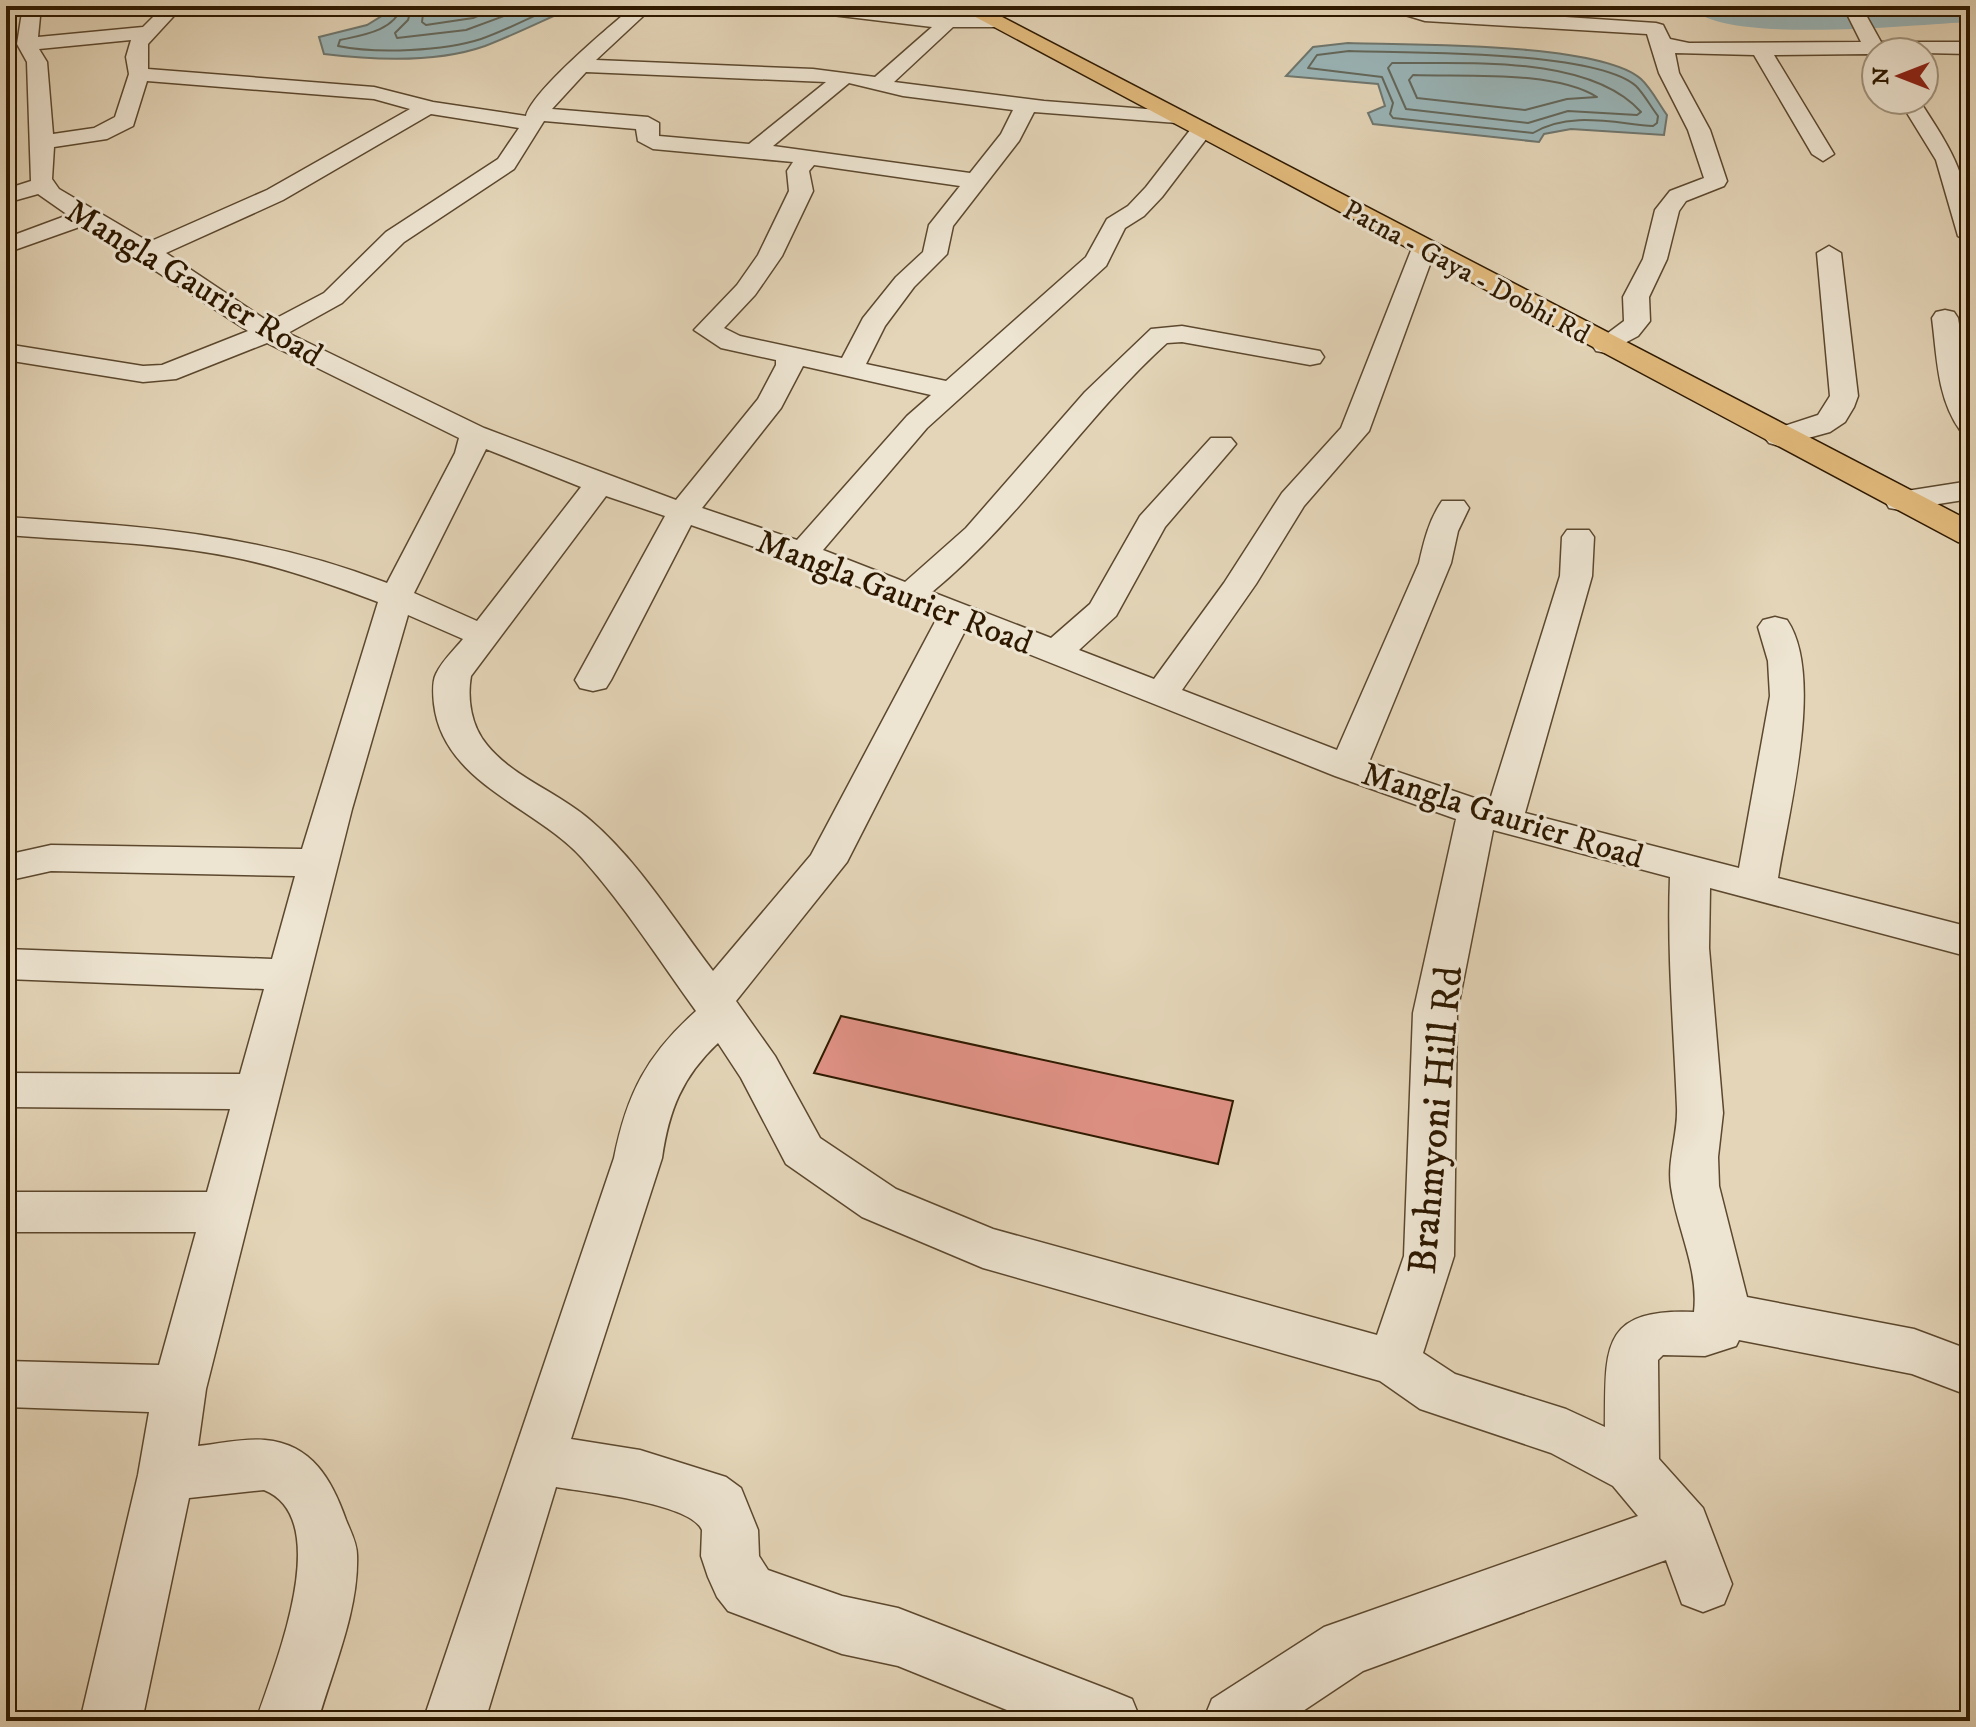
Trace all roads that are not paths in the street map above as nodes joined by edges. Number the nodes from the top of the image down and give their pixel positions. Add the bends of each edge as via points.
1 (32, 6) edge
2 (174, 6) edge
3 (645, 6) edge
4 (807, 6) edge
5 (1409, 6) edge
6 (1648, 6) edge
7 (1852, 6) edge
8 (1524, 14) edge
9 (956, 15) edge
10 (146, 33) junction
11 (1867, 36) edge
12 (1659, 37) junction
13 (1940, 48) edge
14 (1970, 48) edge
15 (1860, 49) edge
16 (1761, 50) junction
17 (27, 58) junction
18 (580, 65) junction
19 (694, 72) junction
20 (139, 74) junction
21 (844, 77) junction
22 (879, 84) junction
23 (1026, 106) junction
24 (428, 107) junction
25 (1919, 116) edge
26 (1177, 117) junction
27 (533, 119) junction
28 (634, 121) junction
29 (1202, 130) junction
30 (43, 142) junction
31 (753, 152) junction
32 (1823, 154) dead end
33 (807, 158) junction
34 (976, 181) junction
35 (43, 185) junction
36 (6, 196) edge
37 (86, 216) junction
38 (1970, 236) edge
39 (6, 246) edge
40 (1424, 248) junction
41 (148, 252) junction
42 (1829, 253) dead end
43 (1945, 318) dead end
44 (268, 333) junction
45 (1606, 345) junction
46 (6, 352) edge
47 (788, 352) junction
48 (1310, 357) dead end
49 (851, 367) junction
50 (951, 391) junction
51 (1970, 424) edge
52 (474, 434) junction
53 (1779, 437) junction
54 (1221, 444) dead end
55 (600, 484) junction
56 (1970, 490) edge
57 (1900, 501) junction
58 (1453, 508) dead end
59 (683, 511) junction
60 (6, 526) edge
61 (1970, 535) edge
62 (1578, 537) dead end
63 (803, 553) junction
64 (910, 594) junction
65 (397, 595) junction
66 (956, 615) junction
67 (1775, 627) dead end
68 (483, 636) junction
69 (1055, 653) junction
70 (593, 680) dead end
71 (1161, 694) junction
72 (1348, 768) junction
73 (1490, 817) junction
74 (319, 863) junction
75 (6, 868) edge
76 (1690, 869) junction
77 (1756, 886) junction
78 (1970, 942) edge
79 (6, 964) edge
80 (289, 975) junction
81 (716, 1007) junction
82 (6, 1090) edge
83 (258, 1092) junction
84 (6, 1212) edge
85 (226, 1212) junction
86 (1721, 1314) junction
87 (1394, 1362) junction
88 (1970, 1373) edge
89 (6, 1384) edge
90 (179, 1389) junction
91 (537, 1458) junction
92 (1632, 1468) junction
93 (166, 1475) junction
94 (1683, 1527) junction
95 (1703, 1584) dead end
96 (111, 1721) edge
97 (287, 1721) edge
98 (454, 1721) edge
99 (1110, 1721) edge
100 (1234, 1721) edge

1 - 17 street, Mangla Gaurier Road
2 - 10 street
3 - 18 street
4 - 9 street
5 - 8 street via 1425,15
6 - 12 street
7 - 11 street
8 - 12 street
9 - 22 street
9 - 26 main road, Patna - Gaya - Dobhi Rd via 997,23
10 - 17 street
10 - 20 street via 137,49
12 - 16 street via 1711,50
12 - 45 street via 1716,181 1678,196 1667,210 1655,259 1636,297 1639,320
13 - 14 street
15 - 16 street
16 - 32 street
17 - 30 street, Mangla Gaurier Road
18 - 19 street
18 - 27 street
19 - 21 street
19 - 28 street
20 - 24 street via 374,93
20 - 30 street via 125,121 114,129
21 - 22 street
21 - 31 street
22 - 23 street
23 - 26 street
23 - 34 street via 1011,136
24 - 27 street
24 - 41 street via 275,195
25 - 38 street via 1947,160
26 - 29 main road, Patna - Gaya - Dobhi Rd
27 - 28 street
27 - 44 street via 506,164 395,237 319,308
28 - 31 street via 648,123 646,136 653,142
29 - 40 main road, Patna - Gaya - Dobhi Rd
29 - 50 street via 1154,192 1115,224 1097,261
30 - 35 street, Mangla Gaurier Road
31 - 33 street
33 - 34 street
33 - 47 street via 798,171 801,191 770,256 707,330 731,342
34 - 49 street via 941,225 935,254 872,324
35 - 36 street
35 - 37 street, Mangla Gaurier Road
37 - 39 street
37 - 41 street, Mangla Gaurier Road
40 - 45 main road, Patna - Gaya - Dobhi Rd
40 - 71 street via 1354,431 1283,509
41 - 44 street, Mangla Gaurier Road
42 - 53 street via 1841,408 1829,422
43 - 51 street via 1955,389
44 - 46 street via 154,374
44 - 52 street, Mangla Gaurier Road
45 - 53 main road, Patna - Gaya - Dobhi Rd
47 - 49 street
47 - 59 street via 790,365 771,402
48 - 64 street via 1182,334 1160,335 976,539
49 - 50 street
50 - 63 street via 917,422
52 - 55 street, Mangla Gaurier Road
52 - 65 street via 470,453
53 - 57 main road, Patna - Gaya - Dobhi Rd
54 - 69 street via 1140,538 1104,609
55 - 59 street, Mangla Gaurier Road
55 - 68 street
56 - 57 street
57 - 61 main road, Patna - Gaya - Dobhi Rd
58 - 72 street via 1432,571
59 - 63 street, Mangla Gaurier Road
59 - 70 street
60 - 65 street via 227,546
62 - 73 street, Brahmyoni Hill Rd via 1576,576
63 - 64 street, Mangla Gaurier Road
64 - 66 street, Mangla Gaurier Road
65 - 68 street
65 - 74 street
66 - 69 street, Mangla Gaurier Road
66 - 81 street via 827,862
67 - 77 street via 1788,696
68 - 81 street via 453,675 450,689 465,741 507,781 559,814 607,860
69 - 71 street, Mangla Gaurier Road
71 - 72 street, Mangla Gaurier Road
72 - 73 street, Mangla Gaurier Road
73 - 76 street, Mangla Gaurier Road
73 - 87 street, Brahmyoni Hill Rd via 1435,1013 1429,1256
74 - 75 street via 51,858
74 - 80 street
76 - 77 street, Mangla Gaurier Road
76 - 86 street via 1688,948 1700,1113 1695,1186 1722,1291
77 - 78 street, Mangla Gaurier Road
79 - 80 street
80 - 83 street
81 - 87 street via 759,1068 803,1151 879,1203 983,1247
81 - 91 street via 661,1080 645,1118 638,1158
82 - 83 street
83 - 85 street
84 - 85 street
85 - 90 street
86 - 88 street via 1914,1352
86 - 92 street via 1718,1330 1706,1335 1651,1333 1639,1340 1632,1355
87 - 92 street via 1439,1392 1566,1434
89 - 90 street
90 - 93 street
91 - 98 street
91 - 99 street via 640,1476 706,1495 721,1507 737,1577 749,1591 842,1625 898,1637
92 - 94 street
93 - 96 street
93 - 97 street via 264,1465 285,1470 310,1497 329,1552 324,1600
94 - 95 street
94 - 100 street via 1345,1648

